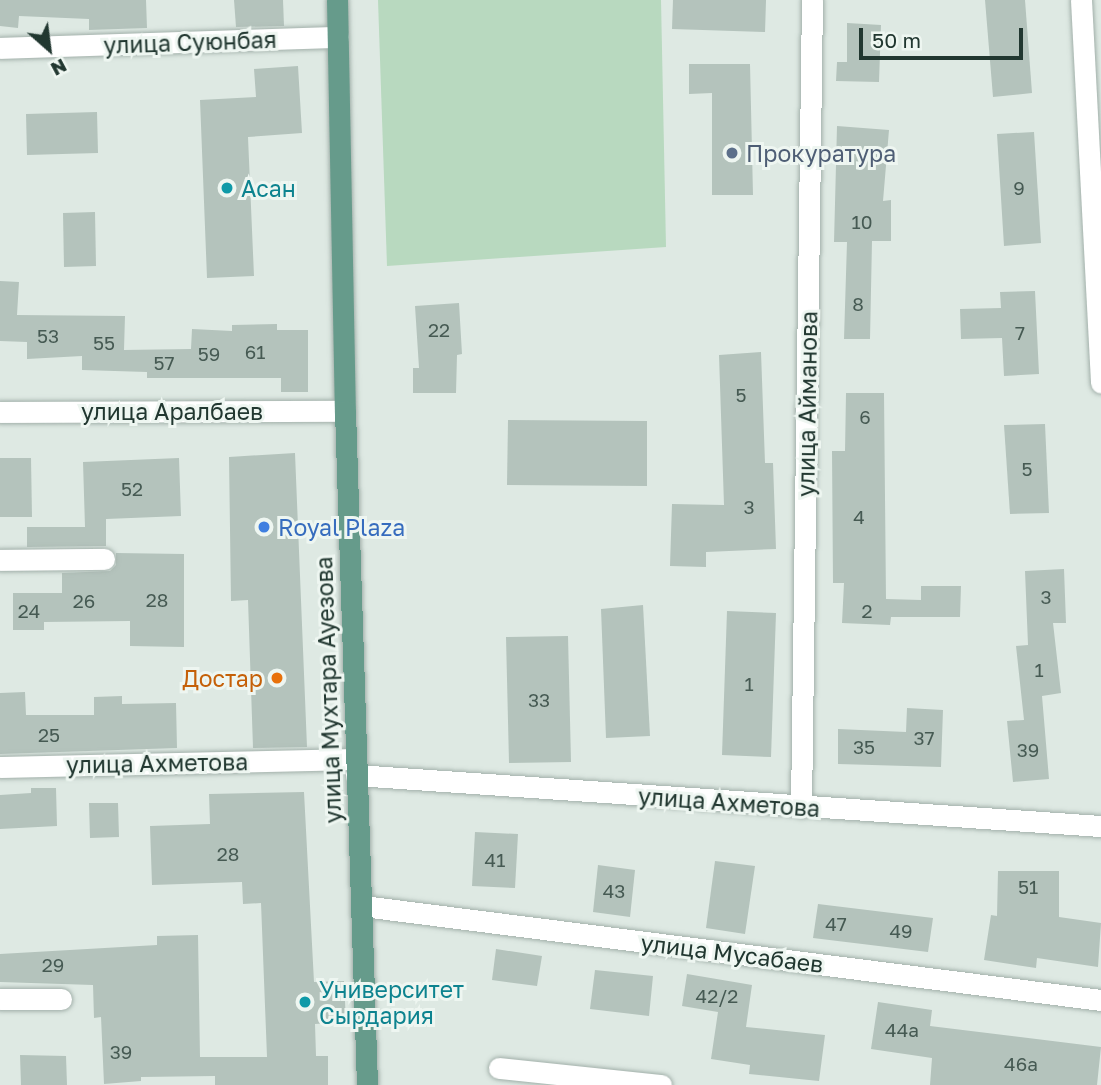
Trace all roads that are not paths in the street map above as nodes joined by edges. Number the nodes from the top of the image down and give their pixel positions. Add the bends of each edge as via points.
1 (337, 0) edge
2 (812, 0) edge
3 (1081, 0) edge
4 (338, 37) junction
5 (0, 48) edge
6 (1101, 382) edge
7 (345, 411) junction
8 (0, 412) edge
9 (104, 559) dead end
10 (0, 560) edge
11 (0, 767) edge
12 (356, 767) junction
13 (801, 807) junction
14 (1101, 826) edge
15 (363, 906) junction
16 (0, 999) edge
17 (61, 999) dead end
18 (1101, 1000) edge
19 (499, 1069) dead end
20 (367, 1085) edge
21 (662, 1085) edge

1 - 4 main road, улица Мухтара Ауезова
2 - 13 street, улица Айманова
3 - 6 street
4 - 5 street, улица Суюнбая
4 - 7 main road, улица Мухтара Ауезова
7 - 8 street, улица Аралбаев
7 - 12 main road, улица Мухтара Ауезова
9 - 10 street
11 - 12 street, улица Ахметова
12 - 13 street, улица Ахметова
12 - 15 main road, улица Мухтара Ауезова
13 - 14 street, улица Ахметова
15 - 18 street, улица Мусабаев
15 - 20 main road, улица Мухтара Ауезова
16 - 17 street
19 - 21 street

